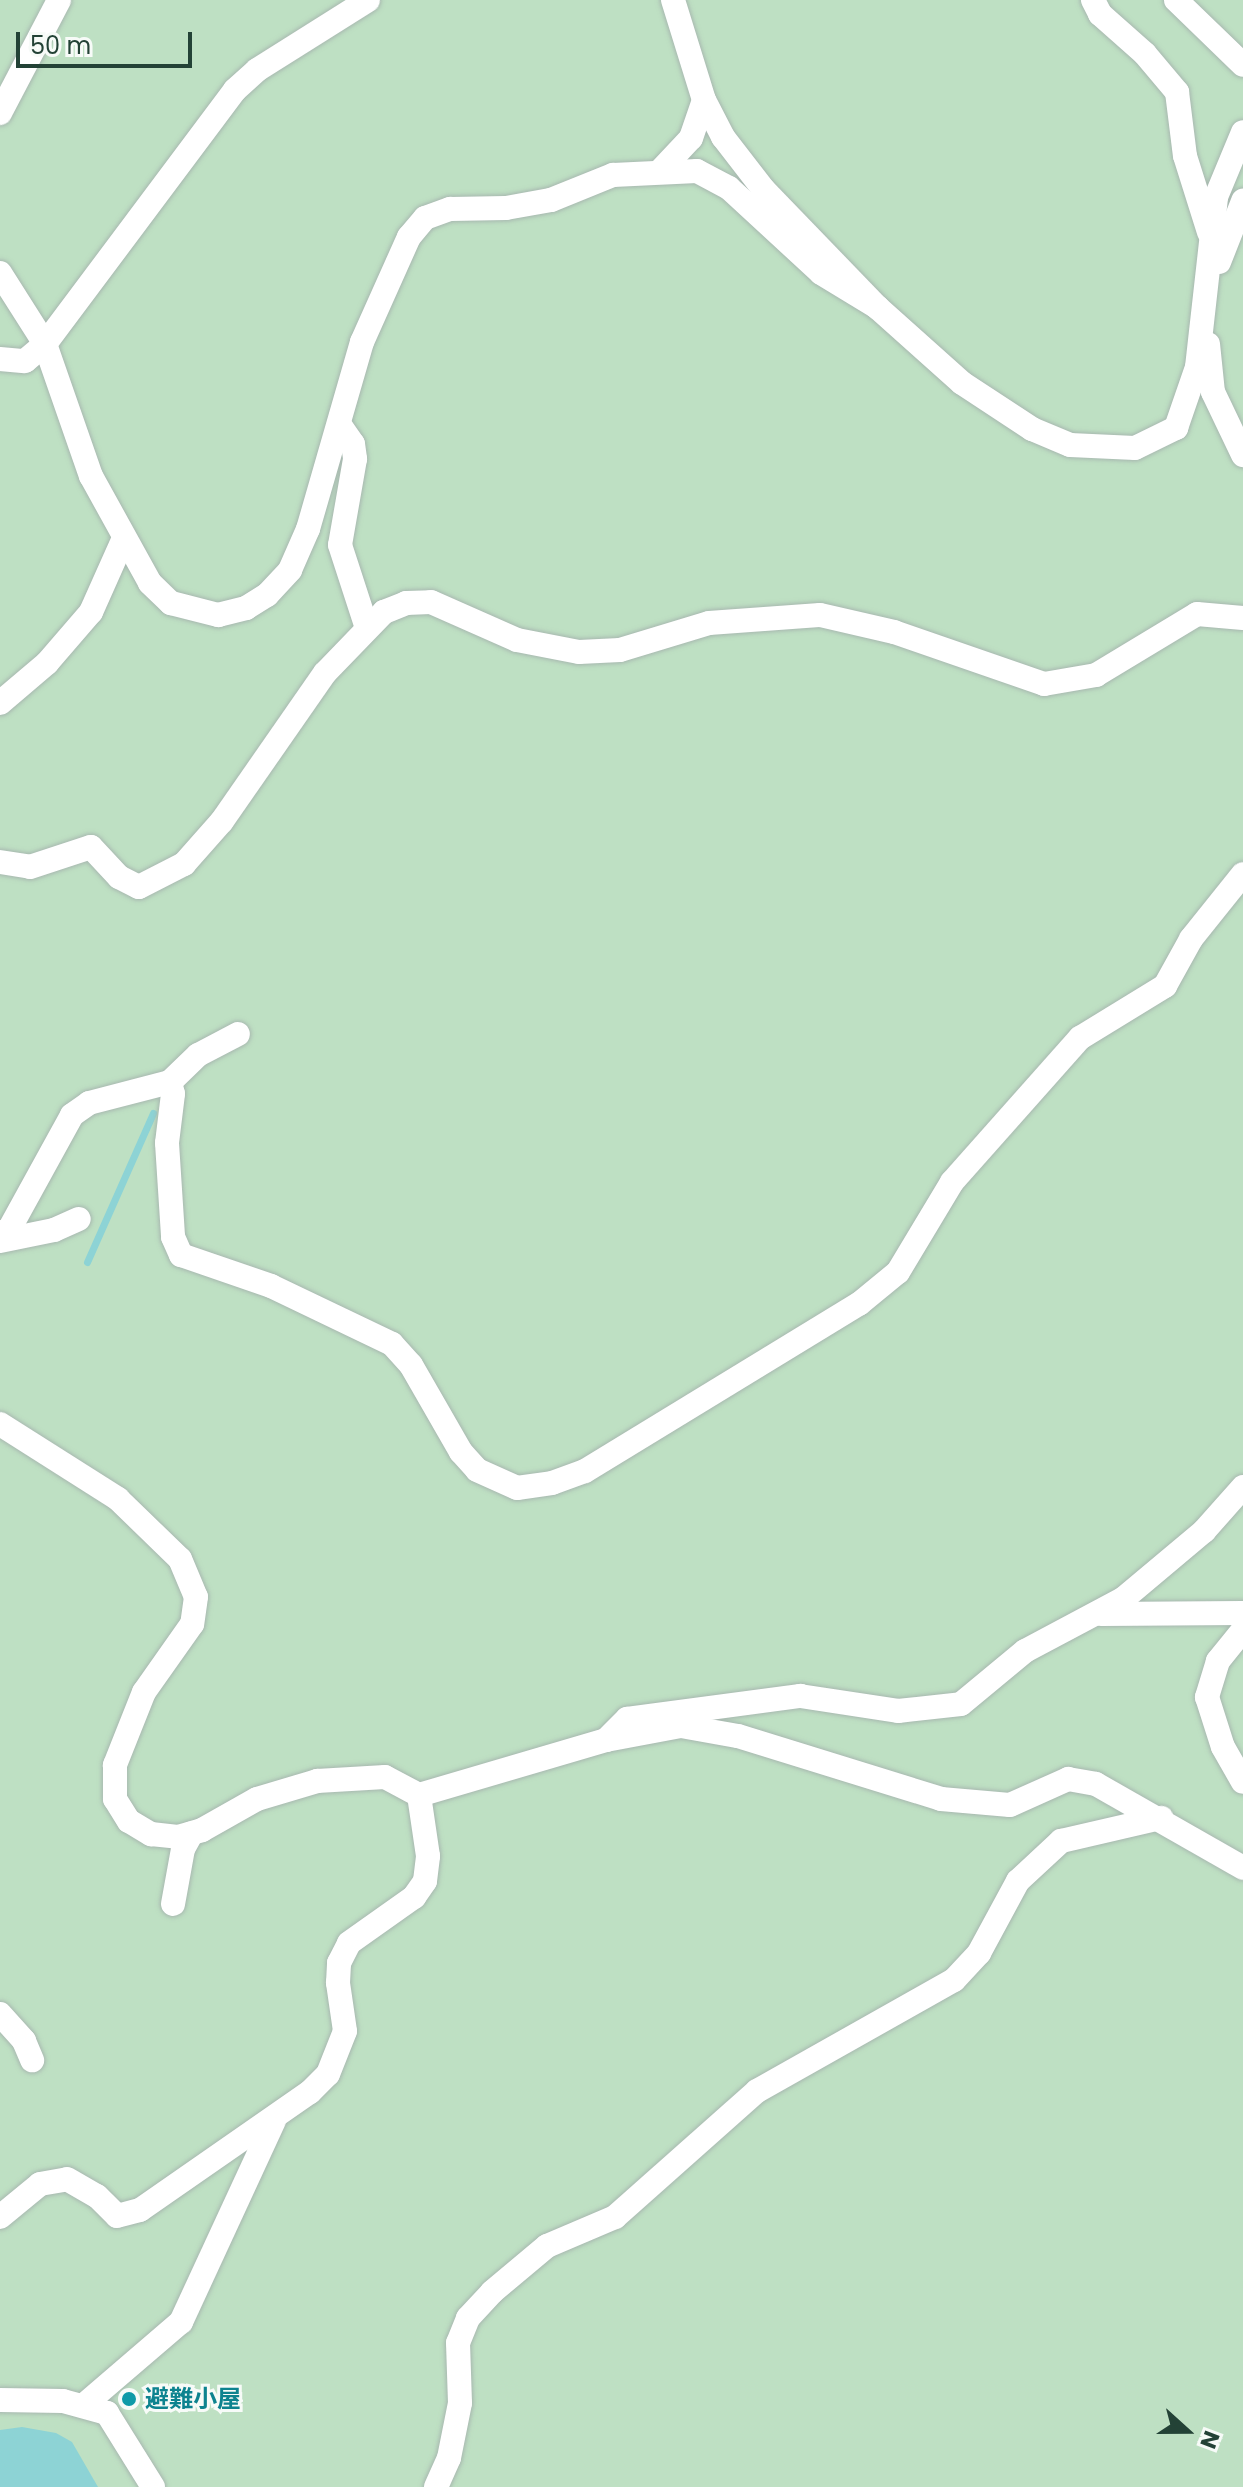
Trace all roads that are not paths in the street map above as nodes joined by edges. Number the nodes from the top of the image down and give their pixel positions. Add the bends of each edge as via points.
1 (59, 0) edge
2 (368, 0) edge
3 (673, 0) edge
4 (1093, 0) edge
5 (1176, 0) edge
6 (1243, 65) edge
7 (9, 86) edge
8 (704, 100) junction
9 (0, 113) edge
10 (1243, 132) edge
11 (662, 169) junction
12 (1243, 201) edge
13 (1213, 244) junction
14 (0, 273) edge
15 (1204, 305) junction
16 (877, 307) junction
17 (45, 344) junction
18 (0, 359) edge
19 (339, 424) junction
20 (1243, 455) edge
21 (123, 540) junction
22 (1243, 618) edge
23 (367, 628) junction
24 (0, 703) edge
25 (0, 862) edge
26 (1243, 874) edge
27 (238, 1034) dead end
28 (170, 1082) junction
29 (79, 1219) dead end
30 (2, 1237) edge
31 (0, 1424) edge
32 (1243, 1487) edge
33 (1243, 1613) edge
34 (1092, 1614) junction
35 (1243, 1630) edge
36 (606, 1740) junction
37 (1243, 1782) edge
38 (419, 1795) junction
39 (1161, 1818) junction
40 (192, 1833) junction
41 (1243, 1868) edge
42 (173, 1904) dead end
43 (0, 2014) edge
44 (32, 2060) dead end
45 (275, 2118) junction
46 (0, 2217) edge
47 (0, 2400) edge
48 (84, 2405) junction
49 (153, 2487) edge
50 (436, 2487) edge

1 - 7 street
2 - 17 street via 257,70 235,90
3 - 8 street
4 - 13 street via 1100,14 1177,92 1185,156
5 - 6 street
7 - 9 street
8 - 11 street via 691,138
8 - 16 street via 723,137 764,190
10 - 13 street via 1216,197
11 - 16 street via 697,171 729,188 821,273
11 - 19 street via 613,175 551,200 450,209 425,218 409,237 362,342
12 - 15 street
13 - 15 street
14 - 17 street
15 - 16 street via 1197,367 1176,428 1135,448 1107,449 1070,445 1032,429 962,383
15 - 20 street via 1213,392
17 - 18 street via 25,361
17 - 21 street via 91,476
19 - 21 street via 290,570 246,608 218,615 191,613 171,603 150,583
19 - 23 street via 353,444 355,459 340,545
21 - 24 street via 91,612 47,663
22 - 23 street via 1197,614 1096,675 1044,684 894,632 820,615 709,623 620,650 579,652 517,640 431,602 384,612
23 - 25 street via 325,673 222,821 184,864 139,887 119,877 91,847 30,867
26 - 28 street via 1191,939 1165,986 1080,1038 952,1182 898,1272 859,1304 585,1471 552,1483 517,1488 477,1470 411,1365 392,1344 271,1286 181,1255 173,1237 167,1143
27 - 28 street via 198,1055
28 - 30 street via 89,1103 72,1115
29 - 30 street via 54,1230
31 - 40 street via 118,1499 180,1559 196,1597 192,1624 144,1692 115,1765 115,1799 129,1821 151,1834
32 - 34 street via 1204,1531 1123,1599
33 - 34 street
34 - 36 street via 1025,1651 961,1704 898,1711 800,1696 627,1719
35 - 37 street via 1218,1661 1207,1697 1223,1747
36 - 38 street
36 - 39 street via 681,1726 707,1728 941,1799 1010,1805 1068,1779 1096,1784
38 - 40 street via 385,1777 329,1779 257,1799
38 - 45 street via 428,1856 425,1881 414,1897 349,1943 339,1963 345,2016 339,2054 310,2092
39 - 41 street
39 - 50 street via 1061,1841 1018,1881 979,1953 954,1980 757,2091 615,2217 547,2246 492,2292 468,2318 458,2343 460,2403 449,2458
40 - 42 street via 183,1849
43 - 44 street via 24,2041
45 - 46 street via 140,2210 117,2216 97,2196 67,2179 40,2184
45 - 48 street via 181,2322
47 - 48 street
48 - 49 street via 107,2413 123,2431

